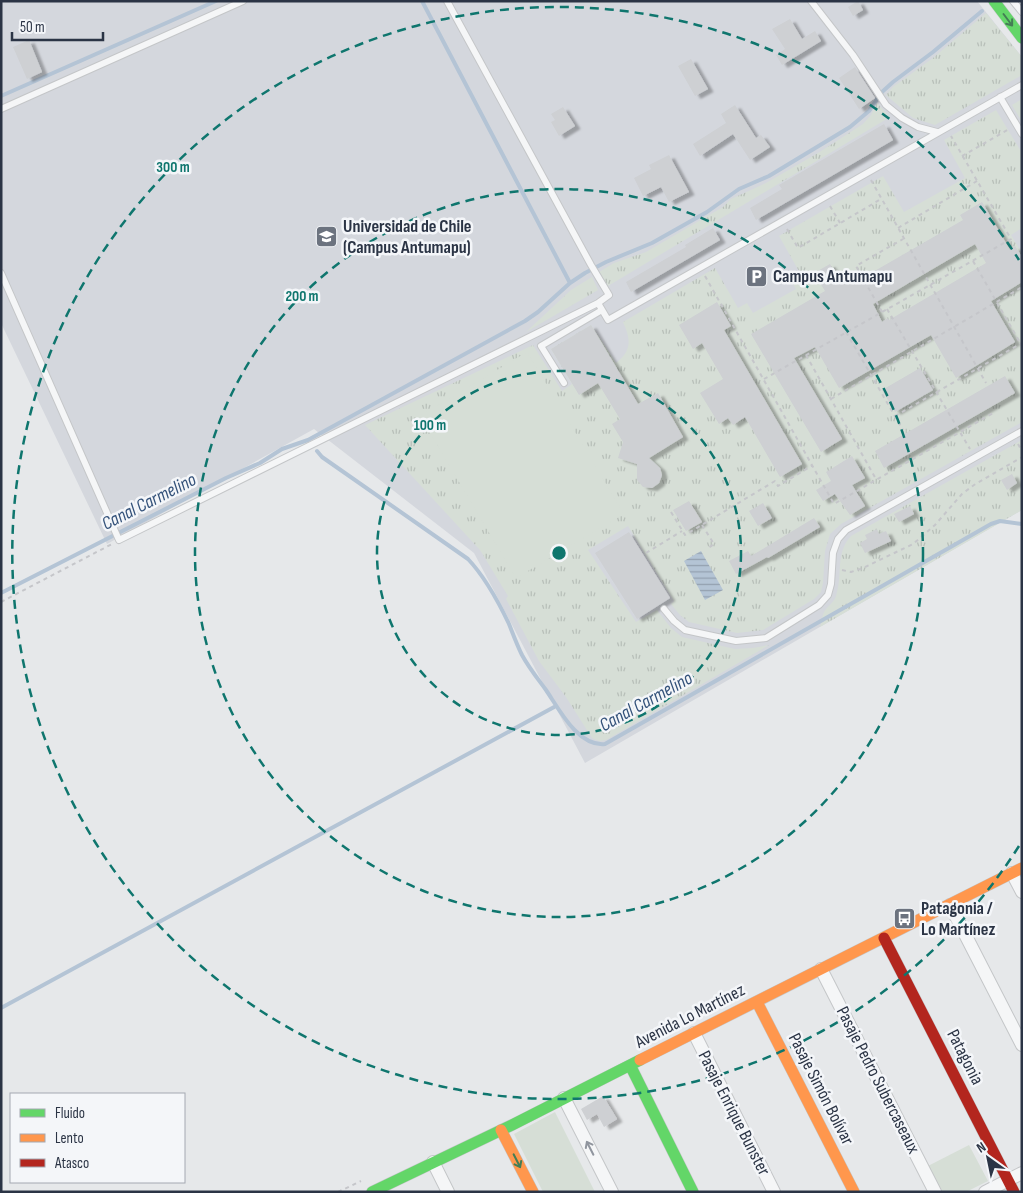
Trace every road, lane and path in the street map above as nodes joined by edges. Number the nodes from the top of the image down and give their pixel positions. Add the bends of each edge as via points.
1 (243, 1) edge
2 (447, 1) edge
3 (812, 1) edge
4 (994, 1) edge
5 (1013, 1) edge
6 (1022, 12) edge
7 (1022, 38) edge
8 (1022, 85) edge
9 (1000, 97) junction
10 (1, 109) edge
11 (1016, 124) junction
12 (946, 127) junction
13 (937, 132) junction
14 (1022, 134) edge
15 (962, 156) junction
16 (867, 173) junction
17 (977, 181) junction
18 (824, 197) junction
19 (882, 198) junction
20 (782, 220) junction
21 (840, 223) junction
22 (898, 228) junction
23 (904, 238) junction
24 (973, 261) junction
25 (700, 267) junction
26 (1, 273) edge
27 (930, 285) junction
28 (1022, 286) edge
29 (598, 302) junction
30 (996, 302) junction
31 (887, 309) junction
32 (602, 310) junction
33 (882, 312) junction
34 (954, 326) junction
35 (846, 332) junction
36 (1021, 344) edge
37 (912, 351) junction
38 (806, 355) junction
39 (977, 368) junction
40 (871, 375) junction
41 (764, 379) junction
42 (564, 383) dead end
43 (986, 383) dead end
44 (936, 392) junction
45 (831, 399) junction
46 (995, 412) dead end
47 (895, 416) junction
48 (903, 430) dead end
49 (1022, 431) edge
50 (960, 432) junction
51 (1022, 456) edge
52 (975, 457) junction
53 (813, 465) junction
54 (877, 480) junction
55 (671, 512) dead end
56 (702, 525) junction
57 (682, 531) junction
58 (119, 540) junction
59 (707, 549) dead end
60 (646, 553) dead end
61 (832, 568) junction
62 (1, 602) edge
63 (664, 609) dead end
64 (1017, 871) edge
65 (1022, 892) edge
66 (950, 904) junction
67 (884, 938) junction
68 (821, 969) junction
69 (757, 1002) junction
70 (694, 1033) junction
71 (1022, 1045) edge
72 (630, 1065) junction
73 (564, 1098) junction
74 (502, 1130) junction
75 (433, 1162) junction
76 (1022, 1173) edge
77 (1008, 1180) junction
78 (372, 1192) edge
79 (448, 1192) edge
80 (533, 1192) edge
81 (612, 1192) edge
82 (693, 1192) edge
83 (774, 1192) edge
84 (854, 1192) edge
85 (935, 1192) edge
86 (985, 1192) edge
87 (1014, 1192) edge

1 - 10 lane
2 - 29 lane via 609,295
3 - 13 lane via 886,105 918,127
4 -> 7 main road
5 - 6 lane
8 - 9 lane
9 - 11 lane
9 - 12 lane
11 - 14 lane
11 - 15 path
12 - 13 lane
12 - 15 path
13 - 16 lane
15 - 17 path
16 - 18 lane
16 - 19 path
17 - 22 path
17 - 24 path via 1011,239
18 - 20 lane
18 - 21 path
19 - 21 path
19 - 22 path
20 - 21 path via 798,248
20 - 25 lane
22 - 23 path
23 - 27 path
23 - 33 path via 856,266
24 - 27 path
24 - 30 path
25 - 32 lane via 608,320
25 - 41 path
26 - 58 lane
27 - 31 path
27 - 34 path
28 - 30 path
29 - 32 lane
29 - 58 lane
30 - 34 path
30 - 36 path
31 - 33 path
31 - 37 path
32 - 42 lane via 541,346
33 - 35 path
34 - 37 path
34 - 39 path
35 - 38 path
35 - 40 path
36 - 39 path
37 - 40 path
37 - 44 path
38 - 41 path
38 - 45 path
39 - 43 path
39 - 44 path
40 - 45 path
40 - 47 path
41 - 53 path
44 - 47 path
44 - 50 path
45 - 54 path
46 - 50 path
47 - 48 path
49 - 52 lane
50 - 52 path
50 - 54 path
51 - 61 path via 962,494 913,544 851,572
52 - 61 lane via 846,530 833,552
53 - 54 path via 834,504
53 - 56 path via 778,486 775,481
55 - 57 path
56 - 57 path via 685,535
56 - 59 path via 714,544
57 - 60 path
58 - 62 path
61 - 63 lane via 828,595 820,605 766,638 736,641 685,630
64 - 65 street
64 - 66 main road, Avenida Lo Martínez
66 - 67 main road, Avenida Lo Martínez
66 - 71 street
67 - 68 main road, Avenida Lo Martínez
67 - 77 main road, Patagonia
68 - 69 main road, Avenida Lo Martínez
68 - 85 street, Pasaje Pedro Subercaseaux
69 - 70 main road, Avenida Lo Martínez
69 - 84 main road, Pasaje Simón Bolívar
70 - 72 main road, Avenida Lo Martínez
70 - 83 street, Pasaje Enrique Bunster
72 - 73 main road, Avenida Lo Martínez
72 - 82 main road
73 - 74 main road, Avenida Lo Martínez
81 -> 73 street
74 - 75 main road, Avenida Lo Martínez
74 -> 80 main road
75 - 78 main road, Avenida Lo Martínez
75 - 79 street
76 - 77 street
77 - 86 street
77 - 87 main road, Patagonia

